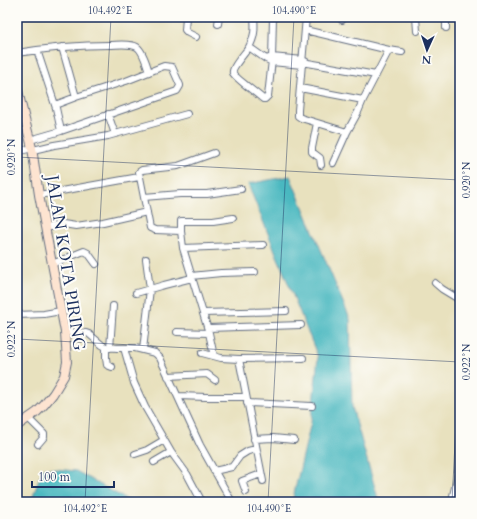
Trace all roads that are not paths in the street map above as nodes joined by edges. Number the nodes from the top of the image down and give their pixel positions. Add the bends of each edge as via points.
1 (186, 17) edge
2 (254, 17) edge
3 (273, 17) edge
4 (306, 17) edge
5 (416, 17) edge
6 (446, 17) edge
7 (446, 28) dead end
8 (305, 30) junction
9 (417, 31) dead end
10 (196, 37) dead end
11 (62, 47) junction
12 (249, 47) junction
13 (37, 50) junction
14 (388, 50) junction
15 (402, 52) dead end
16 (17, 53) edge
17 (272, 60) junction
18 (304, 62) junction
19 (149, 72) junction
20 (376, 75) junction
21 (17, 87) edge
22 (300, 88) junction
23 (76, 97) junction
24 (363, 100) junction
25 (55, 105) junction
26 (108, 114) junction
27 (187, 114) dead end
28 (317, 123) junction
29 (61, 131) junction
30 (347, 132) junction
31 (115, 134) junction
32 (32, 146) junction
33 (17, 152) edge
34 (214, 153) dead end
35 (333, 163) dead end
36 (321, 165) dead end
37 (139, 177) junction
38 (240, 189) dead end
39 (40, 195) junction
40 (144, 197) junction
41 (147, 212) junction
42 (234, 218) dead end
43 (46, 228) junction
44 (181, 231) junction
45 (263, 245) dead end
46 (183, 248) junction
47 (146, 259) dead end
48 (52, 264) junction
49 (96, 264) dead end
50 (255, 272) dead end
51 (192, 277) junction
52 (435, 283) dead end
53 (150, 289) junction
54 (136, 293) dead end
55 (460, 300) edge
56 (113, 306) dead end
57 (61, 311) junction
58 (286, 311) dead end
59 (203, 313) junction
60 (17, 315) edge
61 (301, 325) dead end
62 (208, 330) junction
63 (65, 332) junction
64 (177, 332) dead end
65 (108, 348) junction
66 (124, 348) junction
67 (143, 350) junction
68 (202, 353) dead end
69 (214, 356) junction
70 (303, 358) dead end
71 (239, 359) junction
72 (112, 367) dead end
73 (168, 376) junction
74 (215, 380) dead end
75 (178, 396) junction
76 (247, 400) junction
77 (312, 406) dead end
78 (28, 418) junction
79 (17, 426) edge
80 (254, 439) junction
81 (164, 440) junction
82 (294, 440) dead end
83 (38, 444) dead end
84 (256, 449) junction
85 (171, 452) junction
86 (135, 454) dead end
87 (154, 462) dead end
88 (460, 466) edge
89 (214, 470) junction
90 (261, 474) junction
91 (263, 480) dead end
92 (246, 492) dead end
93 (452, 500) dead end
94 (202, 502) edge
95 (232, 502) edge

1 - 10 street via 185,30
2 - 12 street via 254,34
3 - 17 street
4 - 8 street
5 - 9 street
6 - 7 street
8 - 14 street
8 - 18 street
11 - 13 street
11 - 19 street via 135,46 141,51
11 - 23 street
12 - 17 street via 266,60
12 - 17 street via 233,70 233,74 264,99 268,96
13 - 16 street
13 - 25 street
14 - 15 street
14 - 20 street
17 - 18 street
18 - 20 street
18 - 22 street
19 - 23 street
19 - 26 street via 164,66 172,67 180,85 178,89
20 - 24 street
21 - 32 street, JALAN KOTA PIRING
22 - 24 street
22 - 28 street via 298,116
23 - 25 street
24 - 30 street
25 - 29 street
26 - 29 street
26 - 31 street
27 - 31 street
28 - 30 street
28 - 36 street via 312,152 320,158
29 - 32 street
30 - 35 street
31 - 32 street via 54,145
32 - 33 street
32 - 39 street, JALAN KOTA PIRING
34 - 37 street via 178,166 142,170
37 - 39 street
37 - 40 street
38 - 40 street via 207,194
39 - 43 street, JALAN KOTA PIRING
40 - 41 street
41 - 43 street via 103,222 76,226 63,224
41 - 44 street via 151,229
42 - 44 street via 182,221
43 - 48 street, JALAN KOTA PIRING
44 - 46 street
45 - 46 street
46 - 51 street
47 - 53 street
48 - 49 street via 84,251
48 - 57 street, JALAN KOTA PIRING
50 - 51 street
51 - 53 street
51 - 59 street
52 - 55 street
53 - 54 street
53 - 67 street
56 - 65 street
57 - 60 street
57 - 63 street, JALAN KOTA PIRING
58 - 59 street
59 - 62 street
61 - 62 street
62 - 64 street
62 - 69 street
63 - 65 street via 88,334
63 - 78 street, JALAN KOTA PIRING via 67,362 64,376 44,405
65 - 66 street
65 - 72 street via 107,364
66 - 67 street
66 - 81 street via 134,383
67 - 73 street via 155,353 160,358
68 - 69 street
69 - 71 street
70 - 71 street
71 - 76 street
73 - 74 street via 207,374
73 - 75 street
75 - 76 street
75 - 89 street
76 - 77 street
76 - 80 street
78 - 79 street, JALAN KOTA PIRING
78 - 83 street via 44,434
80 - 82 street
80 - 84 street
81 - 85 street
81 - 86 street
84 - 89 street via 240,456 232,467
84 - 90 street
85 - 87 street
85 - 94 street via 187,474
88 - 93 street
89 - 95 street
90 - 91 street
90 - 92 street via 242,481

